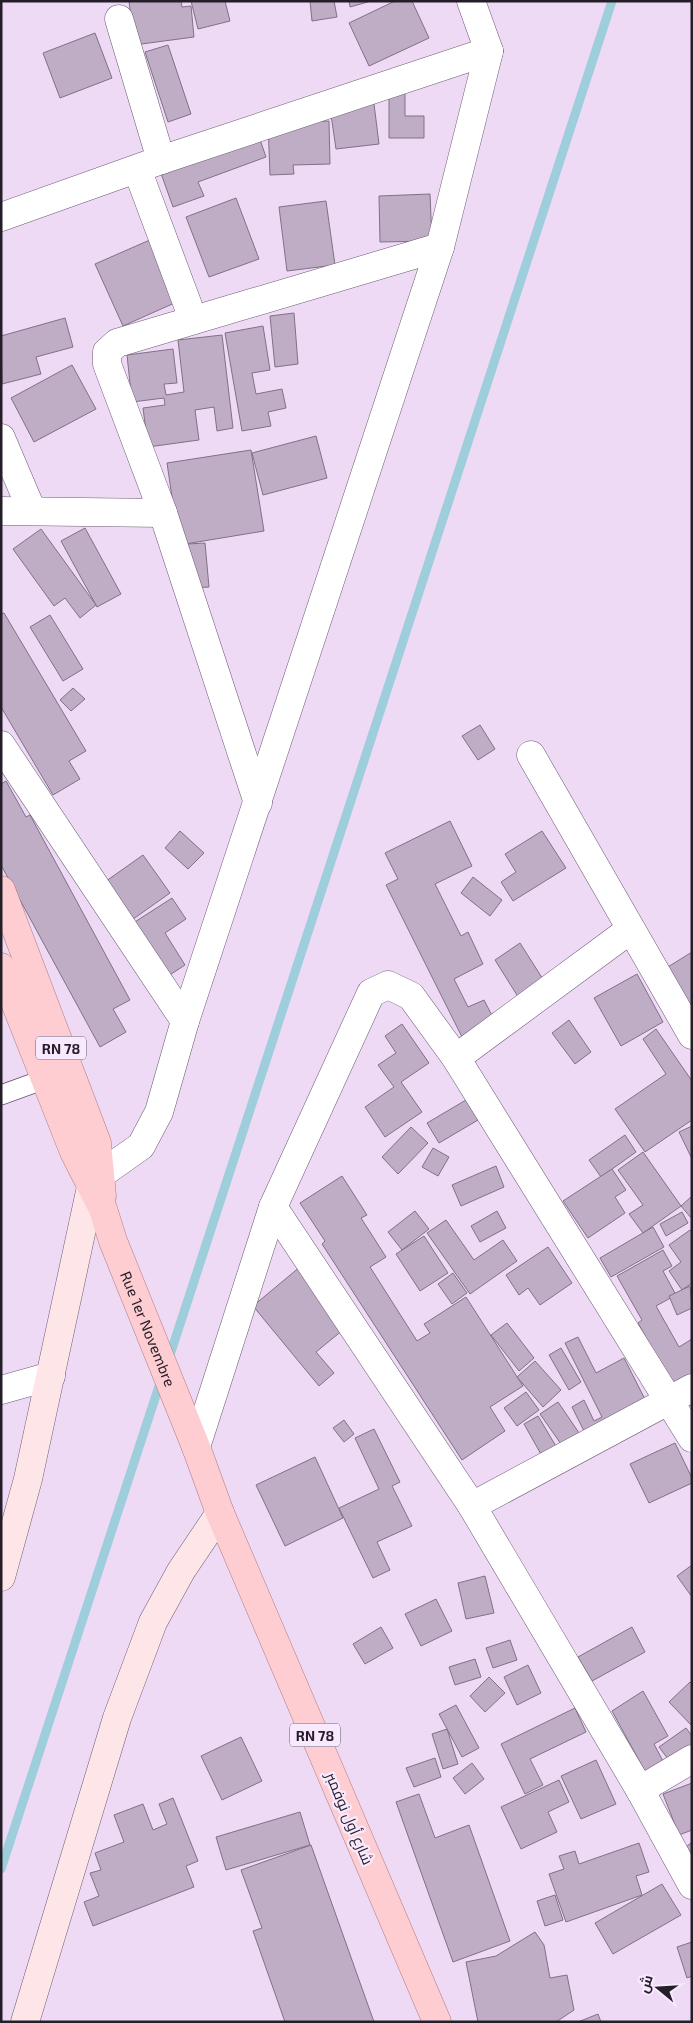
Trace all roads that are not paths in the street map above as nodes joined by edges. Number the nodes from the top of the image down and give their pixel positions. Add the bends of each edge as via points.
1 (471, 1) edge
2 (119, 19) dead end
3 (489, 51) junction
4 (149, 164) junction
5 (1, 217) edge
6 (440, 247) junction
7 (193, 319) junction
8 (1, 438) edge
9 (1, 511) edge
10 (32, 511) junction
11 (163, 513) junction
12 (1, 745) edge
13 (531, 755) dead end
14 (258, 803) junction
15 (1, 890) edge
16 (631, 929) junction
17 (1, 967) edge
18 (185, 1021) junction
19 (692, 1035) edge
20 (456, 1058) junction
21 (45, 1079) junction
22 (1, 1095) edge
23 (98, 1191) junction
24 (272, 1207) junction
25 (51, 1376) junction
26 (692, 1388) edge
27 (1, 1390) edge
28 (668, 1401) junction
29 (692, 1438) edge
30 (196, 1447) junction
31 (472, 1506) junction
32 (220, 1513) junction
33 (1, 1577) edge
34 (692, 1759) edge
35 (640, 1790) junction
36 (692, 1885) edge
37 (25, 2022) edge
38 (437, 2022) edge

1 - 3 street
2 - 4 street
3 - 4 street
3 - 6 street
4 - 5 street
4 - 7 street
6 - 7 street
6 - 14 street
7 - 11 street via 117,343 107,352 107,364
8 - 10 street
9 - 10 street
10 - 11 street
11 - 14 street
12 - 18 street
13 - 16 street
14 - 18 street
15 - 23 main road, RN 78 via 97,1142
16 - 19 street
16 - 20 street
17 - 21 main road, RN 78
18 - 23 street via 159,1112 141,1146
20 - 24 street via 411,996 388,985 371,993
20 - 28 street
21 - 22 lane
21 - 23 main road, RN 78 via 74,1152
23 - 25 street
23 - 30 main road, Rue 1er Novembre / RN 78 via 113,1241
24 - 30 street
24 - 31 street
25 - 27 street
25 - 33 street via 28,1479
26 - 28 street
28 - 29 street
28 - 31 street
30 - 32 main road, شارع أول نوفمبر / RN 78
31 - 35 street
32 - 37 street via 181,1571 150,1630 117,1718
32 - 38 main road, شارع أول نوفمبر / RN 78
34 - 35 street
35 - 36 street

